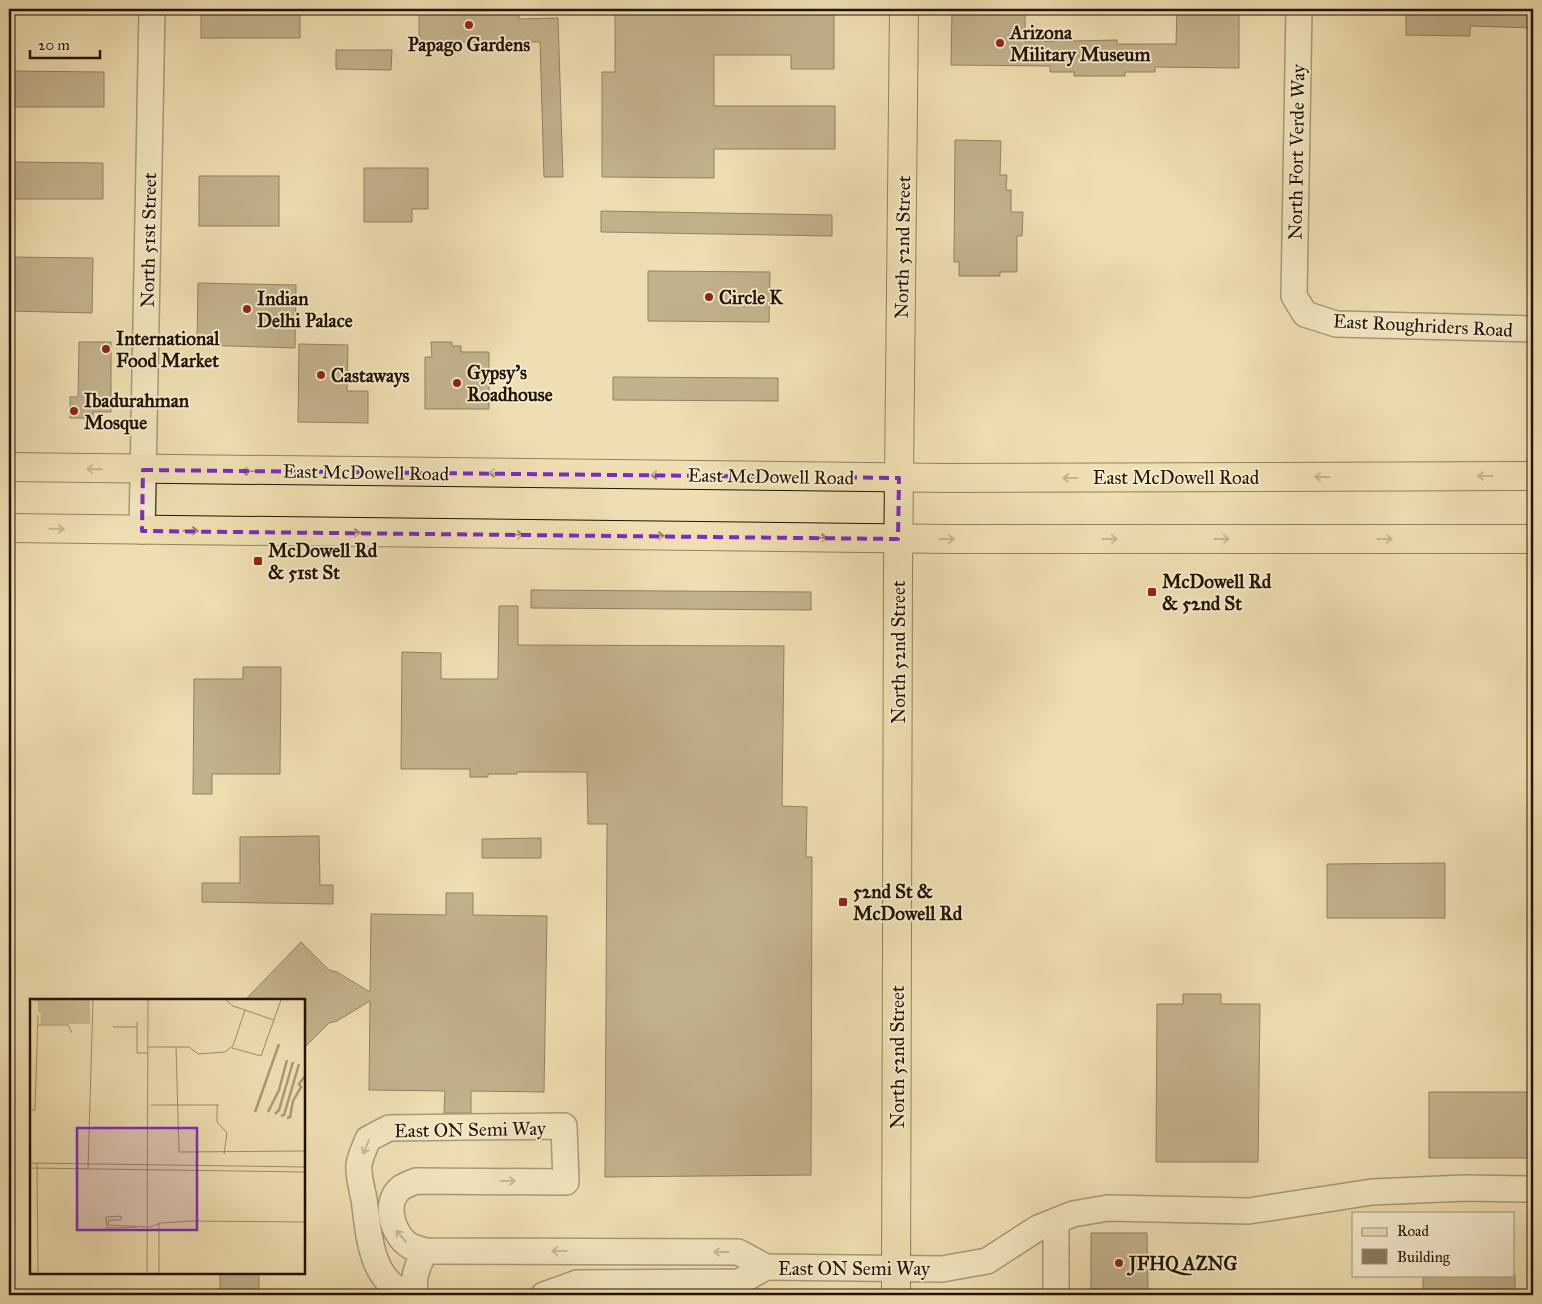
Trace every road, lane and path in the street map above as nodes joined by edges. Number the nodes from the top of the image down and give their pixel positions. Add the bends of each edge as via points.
1 (152, 9) edge
2 (904, 9) edge
3 (1299, 9) edge
4 (1294, 296) joint
5 (1533, 330) edge
6 (9, 467) edge
7 (143, 470) junction
8 (1533, 476) edge
9 (899, 478) junction
10 (9, 528) edge
11 (142, 531) junction
12 (898, 539) junction
13 (1533, 539) edge
14 (1533, 1189) edge
15 (1056, 1221) junction
16 (425, 1251) junction
17 (766, 1267) junction
18 (897, 1269) junction
19 (408, 1295) edge
20 (416, 1295) edge
21 (544, 1295) edge
22 (896, 1295) edge
23 (1056, 1295) edge

1 - 7 street, North 51st Street
2 - 9 main road, North 52nd Street
3 - 4 street, North Fort Verde Way
4 - 5 street, East Roughriders Road via 1305,314 1336,324
7 -> 6 main road, East McDowell Road
9 -> 7 main road, East McDowell Road
7 - 11 street, North 51st Street
8 -> 9 main road, East McDowell Road
9 - 12 main road, North 52nd Street
10 -> 11 main road
11 -> 12 main road
12 -> 13 main road
12 - 18 main road, North 52nd Street
14 - 15 street, East ON Semi Way via 1372,1192 1249,1211 1108,1208 1073,1214
15 - 18 street, East ON Semi Way via 1038,1228 987,1261 942,1269
15 - 23 street
17 -> 16 street, East ON Semi Way via 738,1252
16 -> 19 street, East ON Semi Way via 410,1246 395,1229 392,1205 402,1187 416,1181 566,1182 564,1126 389,1128 368,1139 359,1164 376,1265 391,1286
16 - 20 street via 418,1265
17 - 18 street, East ON Semi Way
17 - 21 street, East ON Semi Way via 739,1282 577,1283
18 - 22 main road, North 52nd Street

